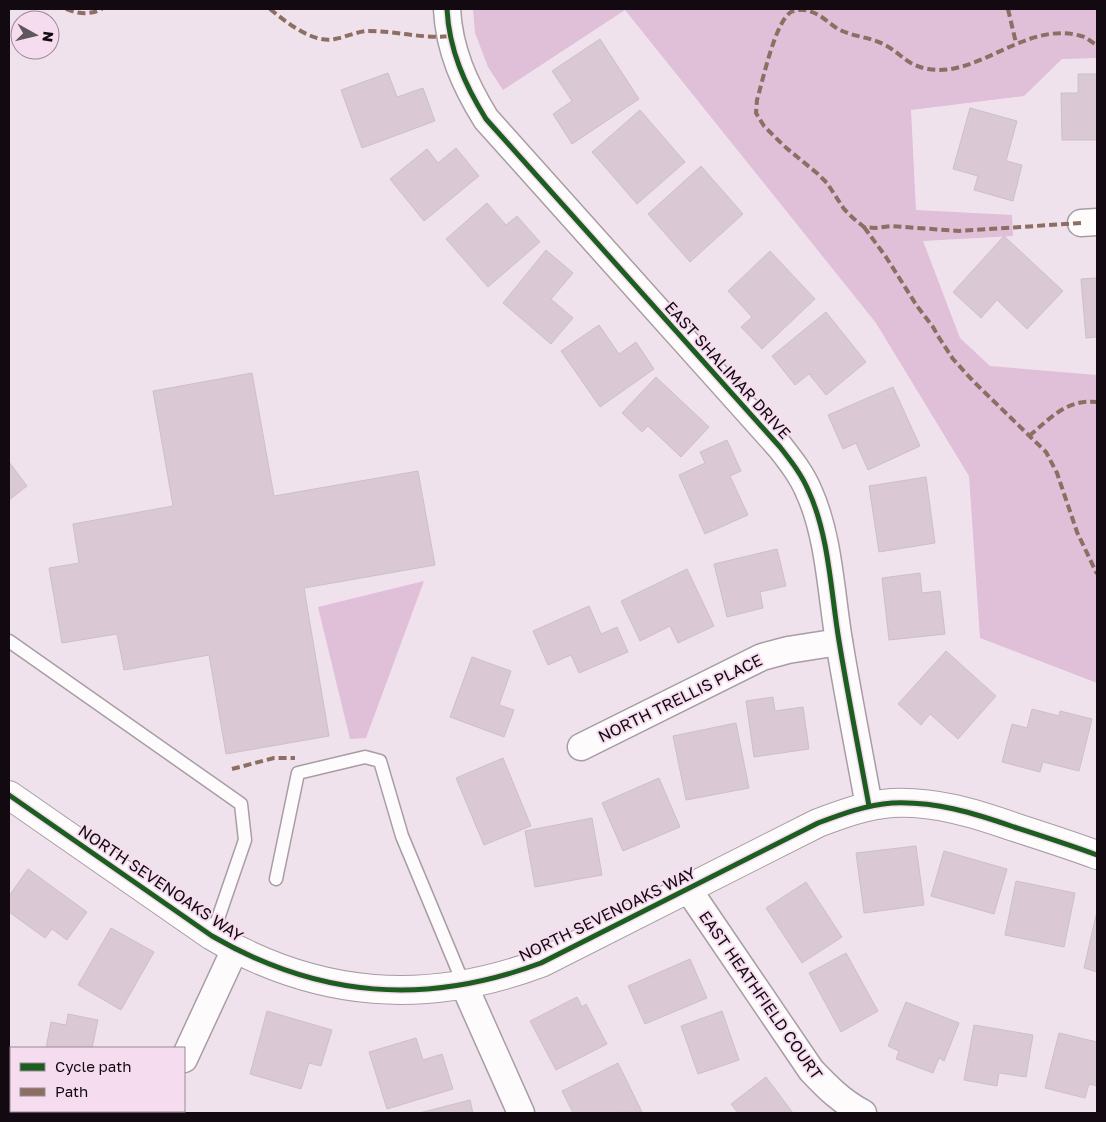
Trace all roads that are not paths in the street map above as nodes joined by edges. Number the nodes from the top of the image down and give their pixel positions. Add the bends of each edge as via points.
1 (447, 9) edge
2 (9, 641) edge
3 (839, 642) junction
4 (581, 746) dead end
5 (9, 795) edge
6 (868, 806) junction
7 (1097, 854) edge
8 (276, 878) dead end
9 (688, 890) junction
10 (224, 943) junction
11 (464, 985) junction
12 (185, 1056) edge
13 (521, 1113) edge
14 (863, 1113) edge

1 - 3 street, EAST SHALIMAR DRIVE via 453,49 461,73 486,119 796,468 818,517
2 - 10 lane via 241,804 244,840
3 - 4 street, NORTH TRELLIS PLACE via 762,656
3 - 6 street, EAST SHALIMAR DRIVE
5 - 10 street, NORTH SEVENOAKS WAY
6 - 7 street, NORTH SEVENOAKS WAY via 891,803 947,806
6 - 9 street, NORTH SEVENOAKS WAY via 818,823
8 - 11 lane via 298,773 365,757 380,761 400,830
9 - 11 street, NORTH SEVENOAKS WAY via 541,963
9 - 14 street, EAST HEATHFIELD COURT via 812,1070 828,1089
10 - 11 street, NORTH SEVENOAKS WAY via 259,961 335,984 396,990
10 - 12 street
11 - 13 street

